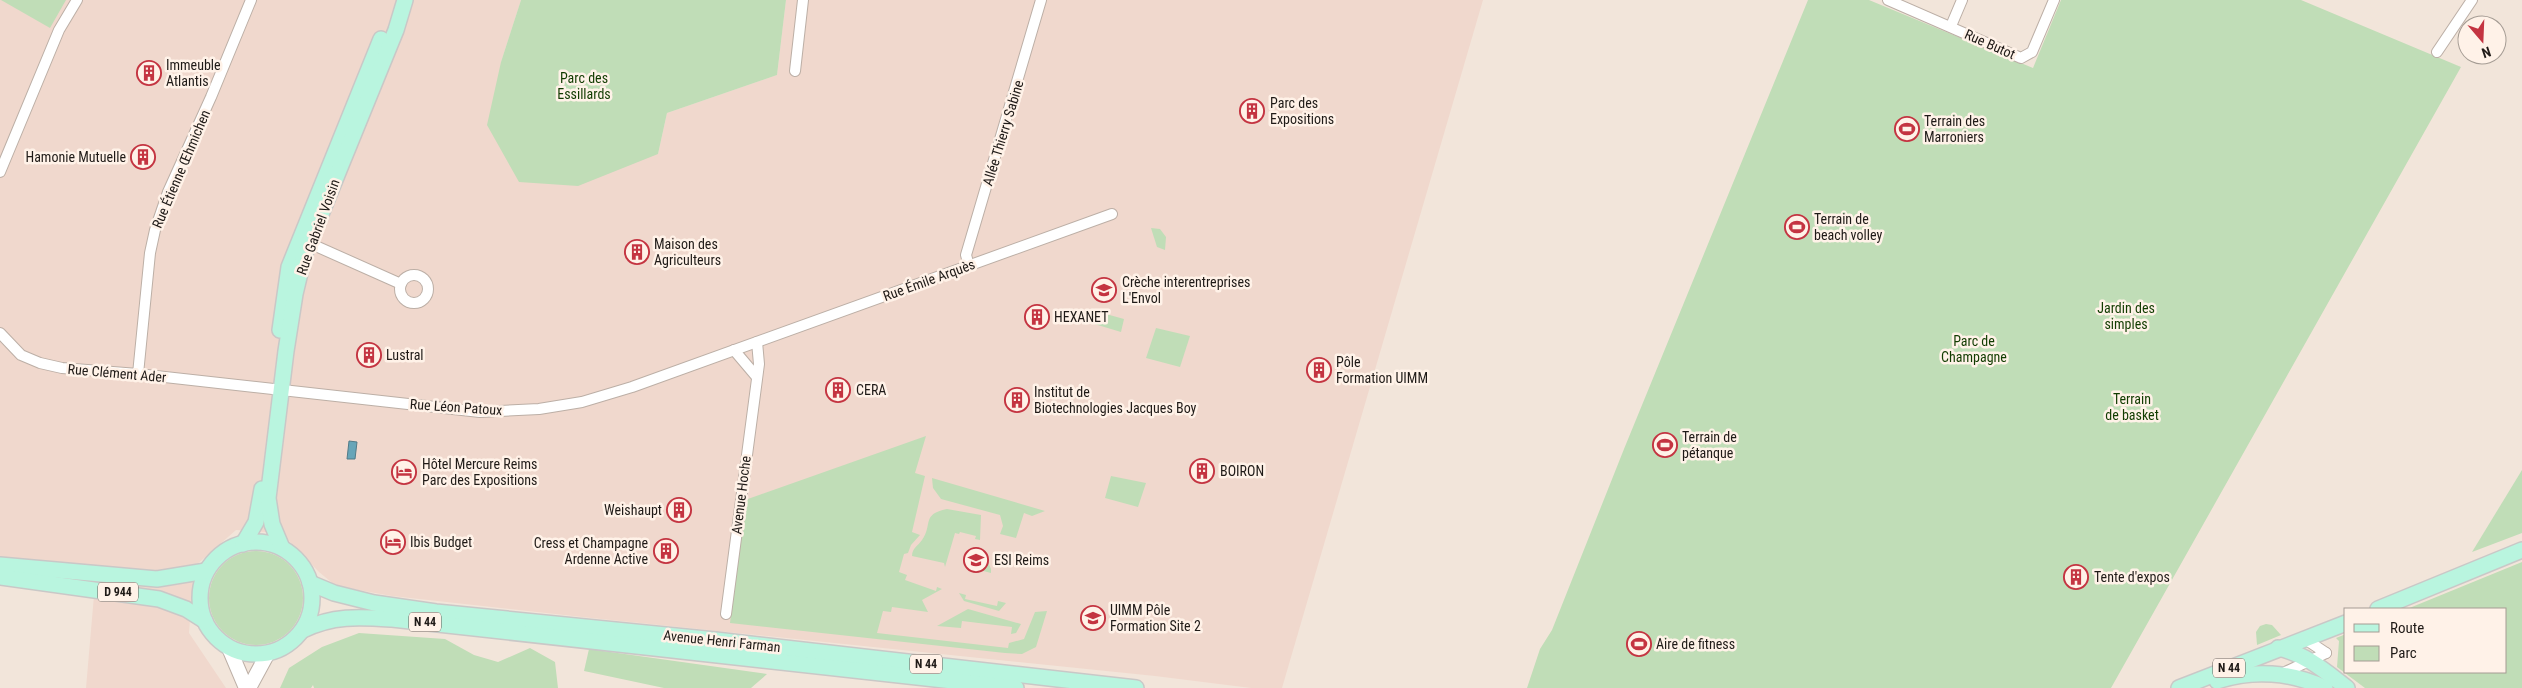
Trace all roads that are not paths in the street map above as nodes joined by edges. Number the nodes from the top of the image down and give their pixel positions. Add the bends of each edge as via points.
1 (78, 0) edge
2 (250, 0) edge
3 (394, 0) edge
4 (404, 0) edge
5 (803, 0) edge
6 (1041, 0) edge
7 (1888, 0) edge
8 (1962, 0) edge
9 (2054, 0) edge
10 (2472, 0) edge
11 (1951, 26) junction
12 (2437, 52) dead end
13 (795, 71) dead end
14 (0, 172) edge
15 (1112, 214) dead end
16 (309, 243) junction
17 (969, 266) junction
18 (401, 284) dead end
19 (0, 333) edge
20 (756, 342) junction
21 (746, 346) joint
22 (734, 350) junction
23 (138, 374) junction
24 (756, 376) junction
25 (278, 389) junction
26 (243, 544) junction
27 (282, 548) junction
28 (2522, 550) edge
29 (0, 565) edge
30 (206, 571) junction
31 (0, 577) edge
32 (310, 582) junction
33 (2380, 608) edge
34 (726, 614) dead end
35 (205, 621) junction
36 (2344, 623) edge
37 (303, 630) junction
38 (2304, 639) junction
39 (229, 648) junction
40 (2278, 648) junction
41 (268, 653) junction
42 (2310, 660) junction
43 (2276, 674) junction
44 (247, 688) edge
45 (1016, 688) edge
46 (1136, 688) edge
47 (2179, 688) edge
48 (2199, 688) edge
49 (2325, 688) edge
50 (2347, 688) edge

1 - 14 street via 59,30
2 - 23 street, Rue Étienne Œhmichen via 155,230
3 - 25 main road via 387,26 289,267
4 - 16 main road, Rue Gabriel Voisin via 396,30
5 - 13 street
6 - 17 street, Allée Thierry Sabine via 966,255
7 - 11 street
8 - 11 street
9 - 11 street, Rue Butot via 2032,52 2021,58
10 - 12 street
15 - 17 street, Rue Émile Arquès
16 - 18 street
16 - 25 main road, Rue Gabriel Voisin via 295,294
17 - 20 street, Rue Émile Arquès
19 - 23 street, Rue Clément Ader via 22,355 40,364
20 - 21 street, Rue Émile Arquès
20 - 24 street, Avenue Hoche via 759,364
21 - 22 street, Rue Léon Patoux
22 - 24 street
22 - 25 street, Rue Léon Patoux via 582,402 539,409 480,412
23 - 25 street, Rue Clément Ader
24 - 34 street, Avenue Hoche
25 - 26 main road via 256,522
25 - 27 main road, Rue Gabriel Voisin via 268,498 272,524
26 - 27 main road via 261,542
26 - 30 main road via 219,556
27 - 32 main road via 300,563
28 - 33 main road
29 - 30 main road, D 944 via 157,579
30 - 35 main road via 200,593
31 - 35 main road, D 944 via 159,599 186,609
32 - 37 main road via 312,607
32 - 46 main road, Avenue Henri Farman / N 44 via 334,593 374,603 436,612
35 - 39 main road via 214,635
36 - 38 main road
37 - 41 main road via 288,645
37 - 45 main road, Avenue Henri Farman / N 44 via 343,617 392,619
38 - 40 main road
38 - 42 street via 2326,653
39 - 41 main road via 243,653
39 - 44 street
40 - 42 main road
40 - 43 street via 2272,661
40 - 47 main road, N 44
41 - 44 street
42 - 43 street
42 - 50 main road
43 - 48 main road, N 44 via 2242,675
43 - 49 main road, N 44

